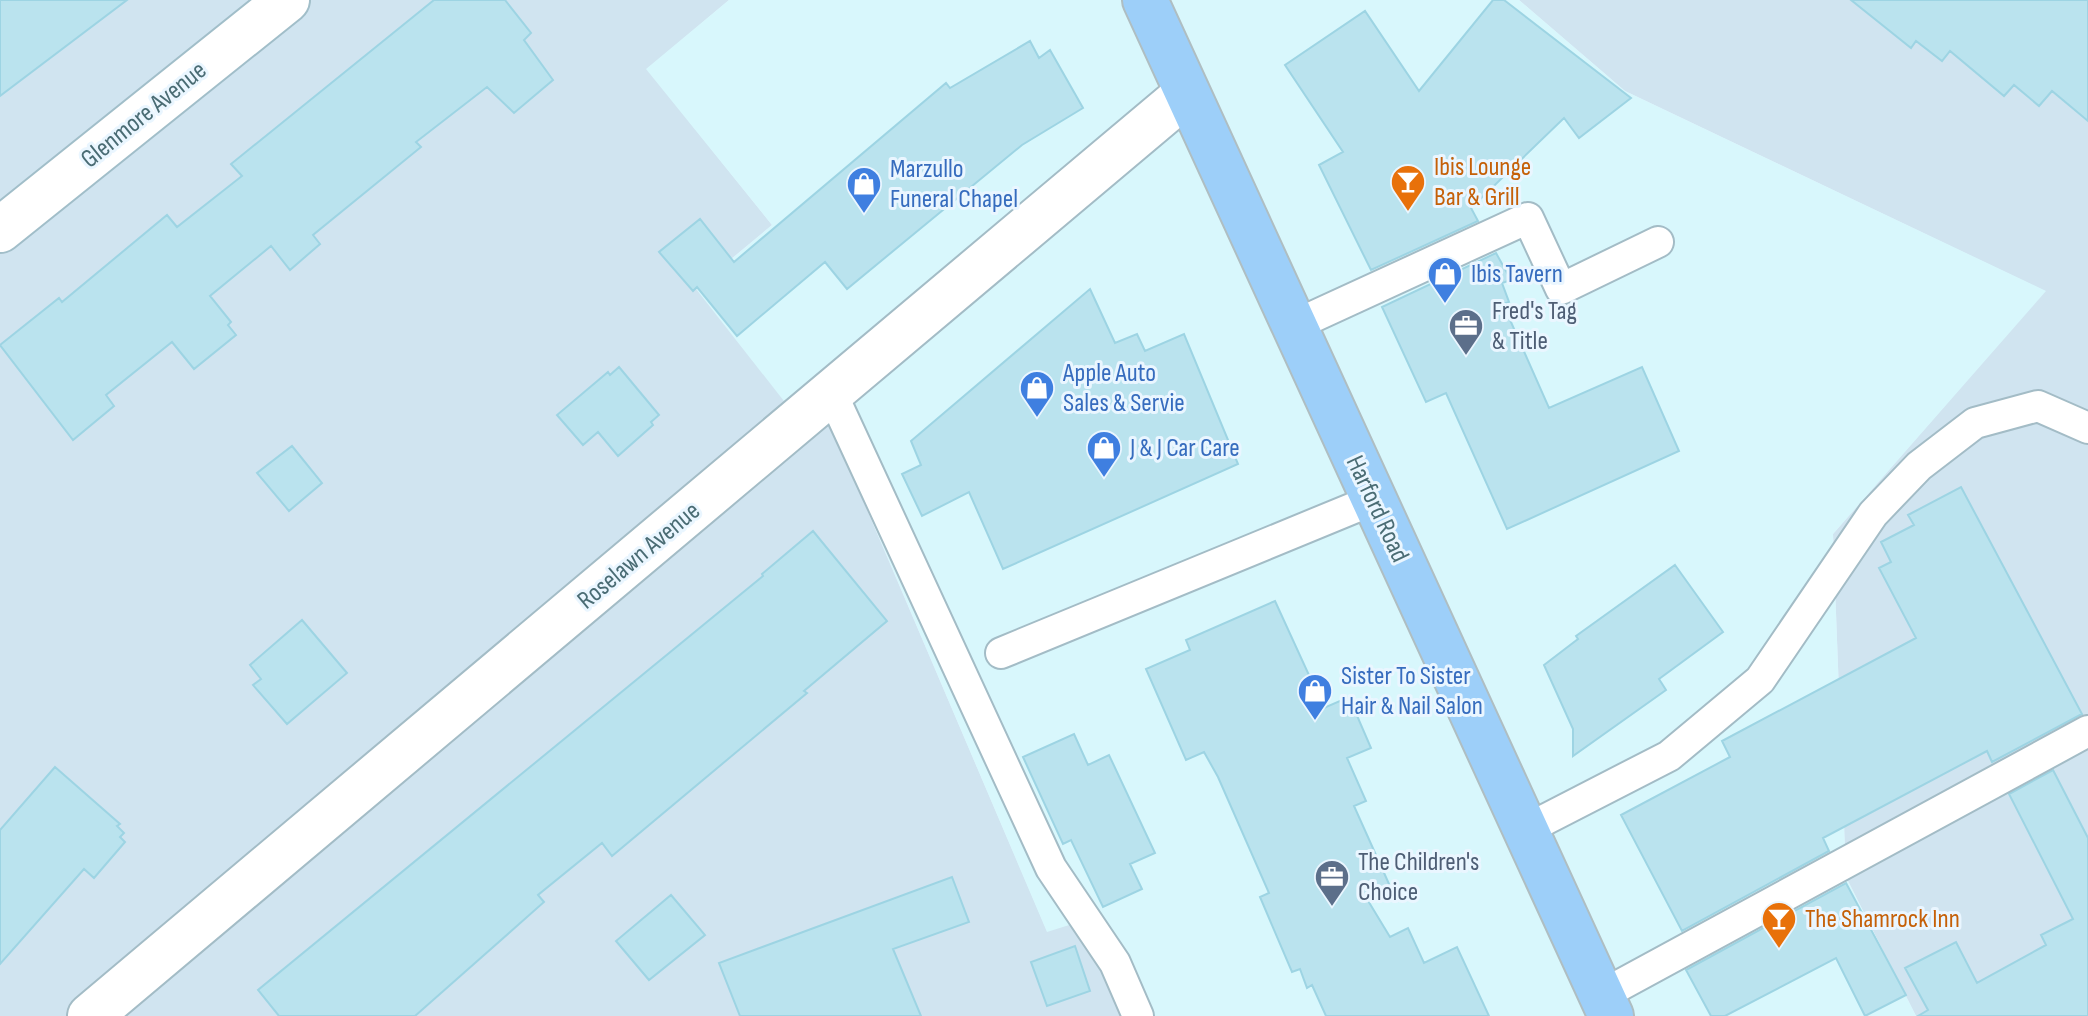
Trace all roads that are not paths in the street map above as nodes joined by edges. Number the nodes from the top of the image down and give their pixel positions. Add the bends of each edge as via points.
1 (287, 0) edge
2 (1145, 0) edge
3 (1186, 94) junction
4 (0, 230) edge
5 (1658, 242) dead end
6 (1293, 326) junction
7 (832, 394) junction
8 (2088, 428) edge
9 (1373, 500) junction
10 (1001, 653) dead end
11 (2088, 731) edge
12 (1525, 830) junction
13 (1606, 1006) edge
14 (90, 1016) edge
15 (1138, 1016) edge

1 - 4 street, Glenmore Avenue
2 - 3 main road, Harford Road
3 - 6 main road, Harford Road
3 - 7 street, Roselawn Avenue
5 - 6 lane via 1561,289 1528,218
6 - 9 main road, Harford Road
7 - 14 street, Roselawn Avenue
7 - 15 lane via 1051,868 1115,963
8 - 12 lane via 2038,406 1975,423 1919,466 1873,514 1760,680 1669,756
9 - 10 lane
9 - 12 main road, Harford Road
11 - 13 lane
12 - 13 main road, Harford Road

